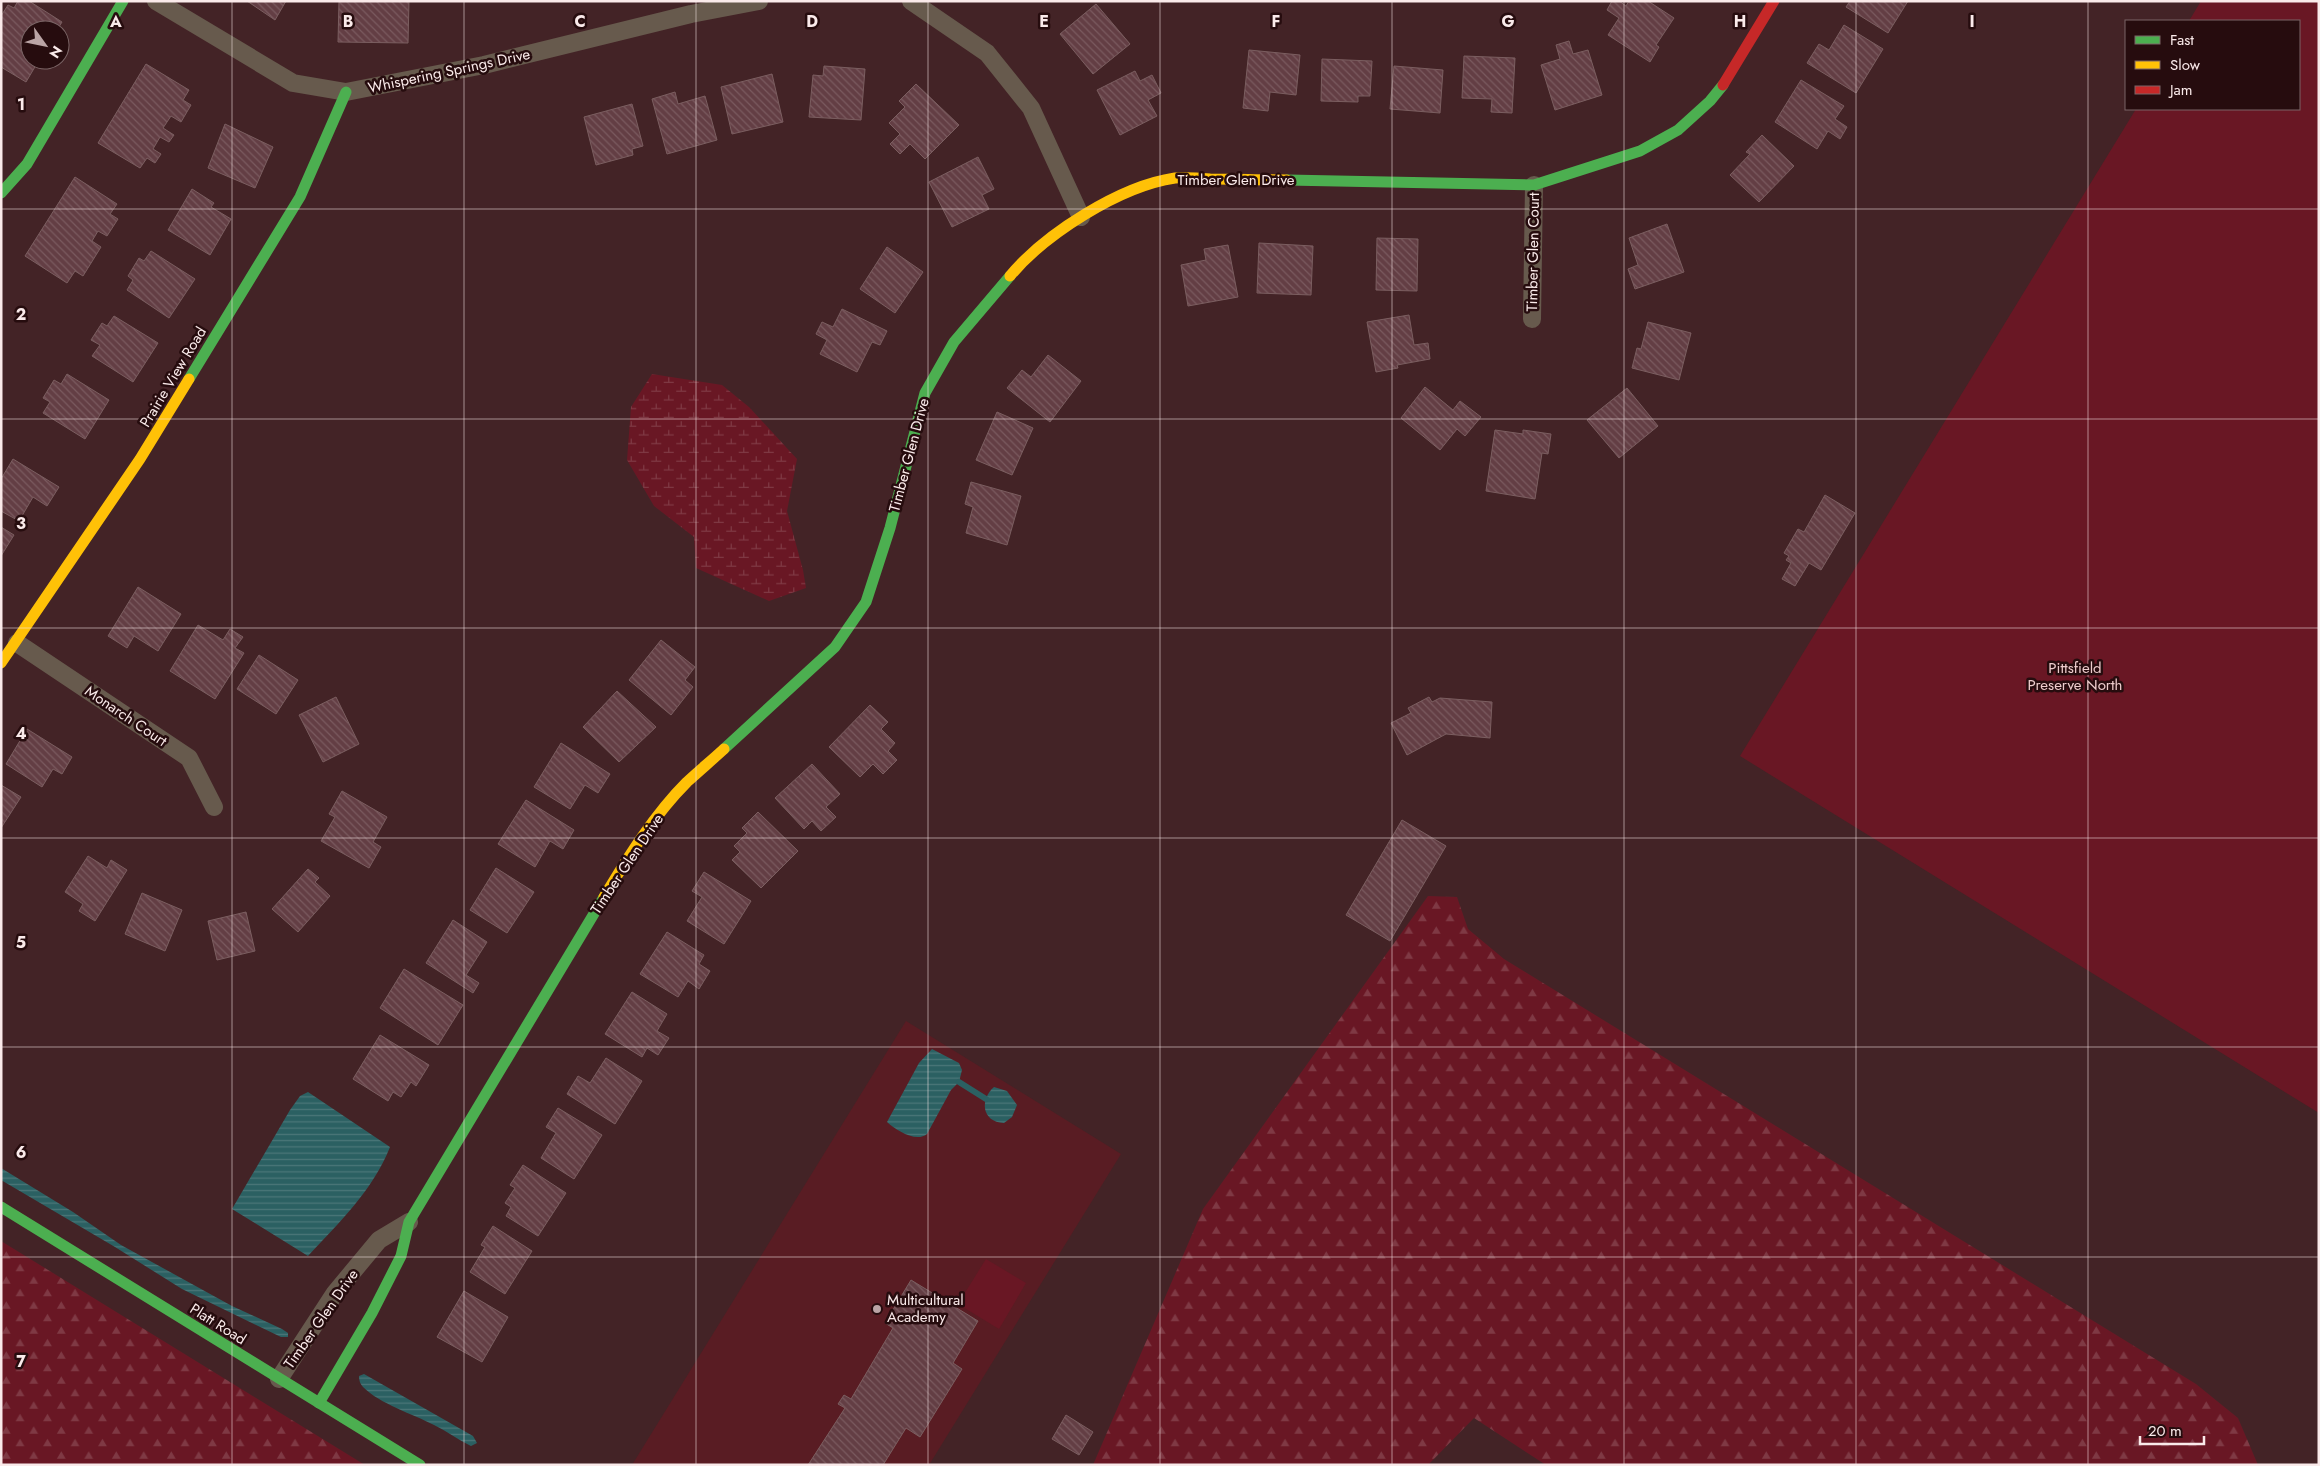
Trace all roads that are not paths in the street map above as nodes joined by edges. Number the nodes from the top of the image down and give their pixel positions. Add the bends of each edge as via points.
1 (123, 1) edge
2 (156, 1) edge
3 (759, 1) edge
4 (911, 1) edge
5 (1774, 1) edge
6 (346, 92) junction
7 (1534, 185) junction
8 (1, 193) edge
9 (1081, 217) junction
10 (1532, 320) dead end
11 (16, 644) junction
12 (1, 663) edge
13 (214, 807) dead end
14 (1, 1207) edge
15 (408, 1222) junction
16 (279, 1379) junction
17 (319, 1403) junction
18 (420, 1465) edge

1 - 8 street via 26,164
2 - 6 street, Whispering Springs Drive via 293,83
3 - 6 street, Whispering Springs Drive via 691,14 484,65
4 - 9 street via 987,53 1031,108
5 - 7 street, Timber Glen Drive via 1724,84 1678,130 1640,151
6 - 11 street, Prairie View Road via 300,197 140,459
7 - 9 street, Timber Glen Drive via 1176,178 1136,189
7 - 10 street, Timber Glen Court
9 - 15 street, Timber Glen Drive via 1026,258 954,342 926,393 890,528 866,602 835,646 686,783 652,824 623,865
11 - 12 street, Prairie View Road
11 - 13 street, Monarch Court via 189,758
14 - 16 street, Platt Road
15 - 16 street, Timber Glen Drive via 379,1240 335,1293
15 - 17 street, Timber Glen Drive via 401,1256
16 - 17 street, Platt Road
17 - 18 street, Platt Road

